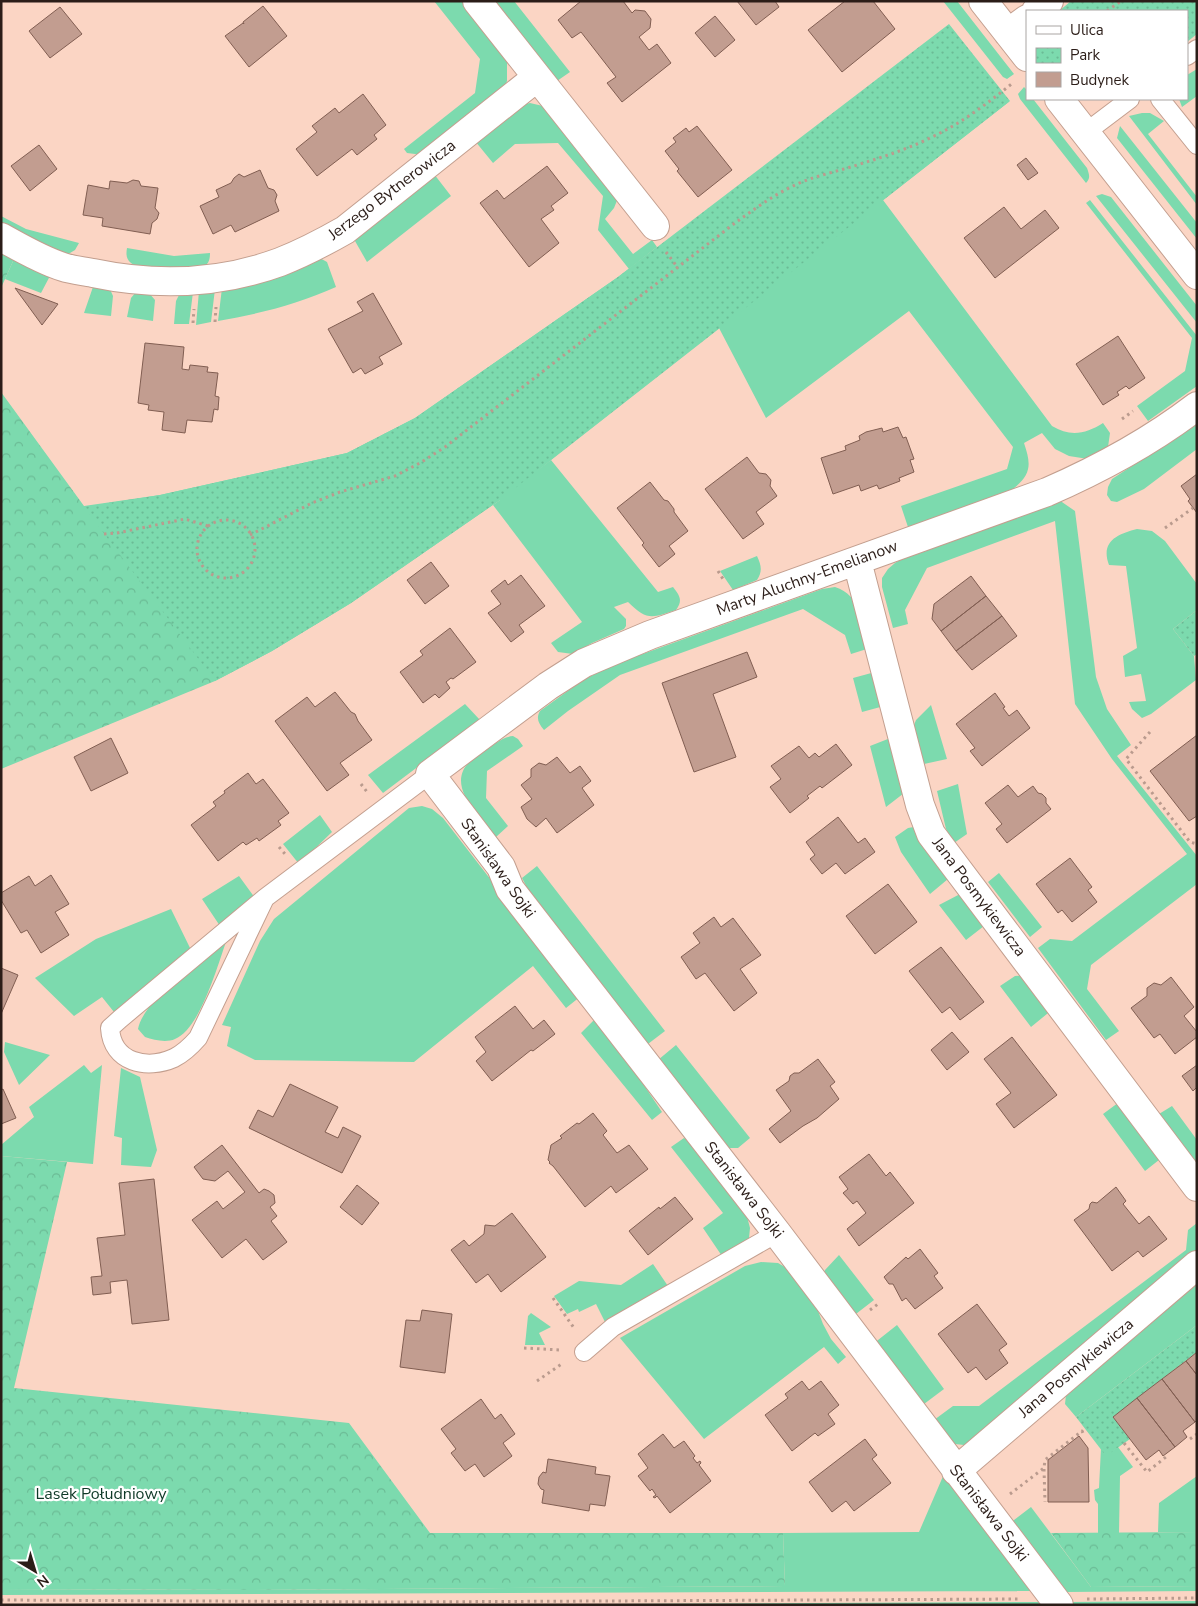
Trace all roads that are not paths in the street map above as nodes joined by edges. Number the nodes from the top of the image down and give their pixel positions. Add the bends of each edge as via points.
1 (477, 1) edge
2 (983, 1) edge
3 (1049, 1) edge
4 (1037, 10) edge
5 (1017, 26) edge
6 (1022, 69) edge
7 (536, 78) junction
8 (1060, 100) edge
9 (1129, 100) edge
10 (1161, 100) edge
11 (1085, 133) junction
12 (1197, 145) edge
13 (655, 226) dead end
14 (1, 237) edge
15 (1197, 275) edge
16 (1197, 406) edge
17 (857, 561) junction
18 (430, 774) junction
19 (265, 898) junction
20 (1197, 1187) edge
21 (778, 1233) junction
22 (1197, 1265) edge
23 (586, 1350) road end
24 (956, 1470) junction
25 (1060, 1605) edge

1 - 7 street
2 - 5 street
3 - 4 street
5 - 6 street
7 - 13 street
7 - 14 street, Jerzego Bytnerowicza via 345,230 316,247 279,262 192,281 140,280 62,267
8 - 11 street
9 - 11 lane
10 - 12 lane
11 - 15 street
16 - 17 street, Marty Aluchny-Emelianow via 1141,445 1083,476
17 - 18 street, Marty Aluchny-Emelianow via 584,662
17 - 20 street, Jana Posmykiewicza via 918,797 931,834
18 - 19 lane
18 - 21 street, Stanisława Sojki via 501,867 510,889
19 - 19 lane via 198,1038 175,1058 162,1062 145,1064 126,1058 114,1046 110,1028
21 - 23 lane via 613,1327
21 - 24 street, Stanisława Sojki
22 - 24 street, Jana Posmykiewicza
24 - 25 street, Stanisława Sojki

